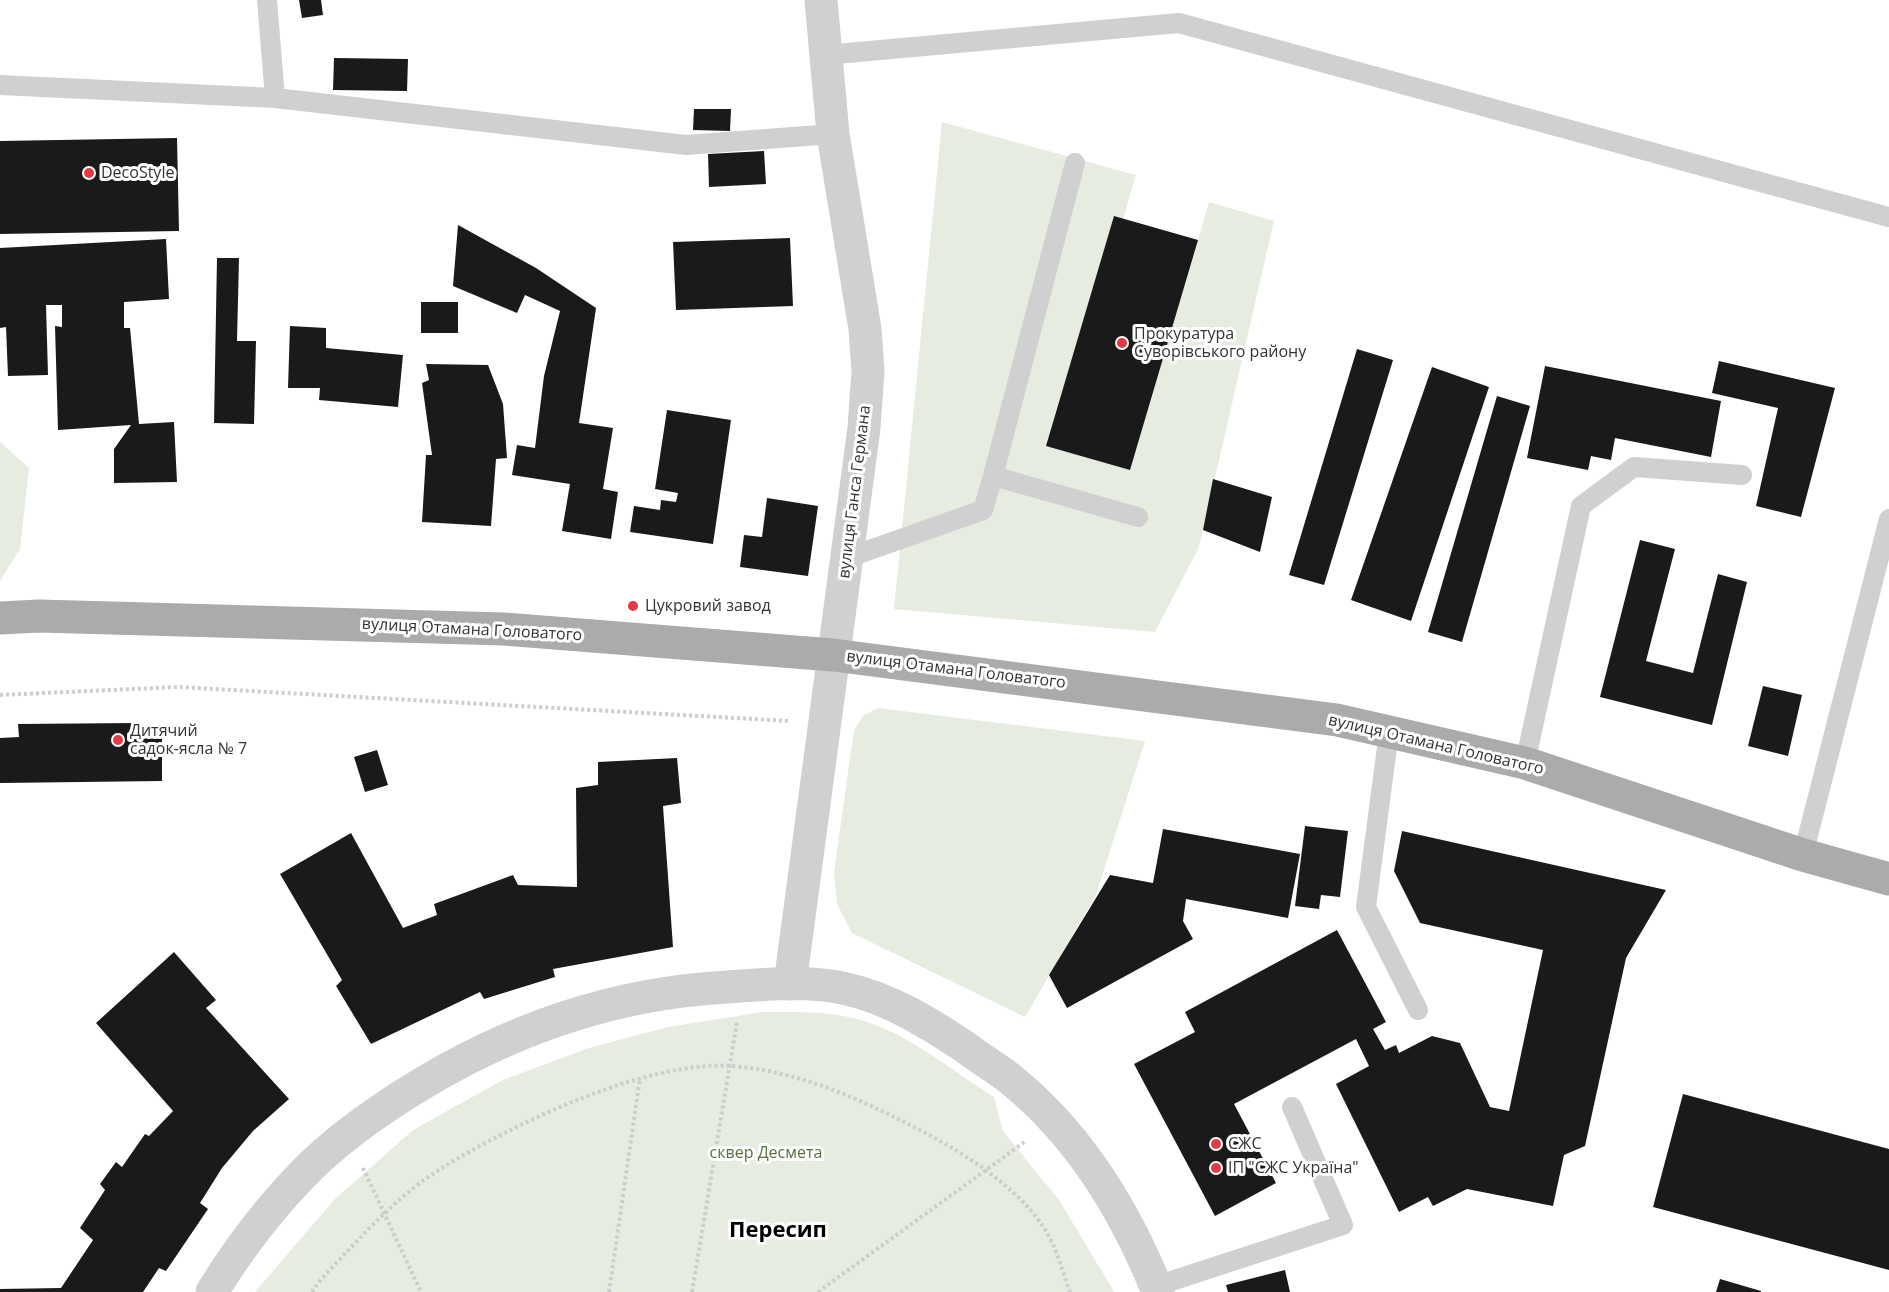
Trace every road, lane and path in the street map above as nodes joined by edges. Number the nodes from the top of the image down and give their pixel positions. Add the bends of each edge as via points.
1 (267, 0) edge
2 (821, 0) edge
3 (825, 55) junction
4 (0, 84) edge
5 (275, 98) junction
6 (833, 134) junction
7 (1075, 163) dead end
8 (1889, 218) edge
9 (1742, 475) dead end
10 (993, 476) junction
11 (1138, 517) dead end
12 (1889, 519) edge
13 (847, 558) junction
14 (0, 618) edge
15 (833, 656) junction
16 (0, 695) edge
17 (823, 723) junction
18 (1389, 732) junction
19 (1525, 763) junction
20 (1803, 855) junction
21 (1889, 879) edge
22 (790, 984) junction
23 (744, 986) junction
24 (1418, 1010) dead end
25 (730, 1066) junction
26 (640, 1078) junction
27 (1293, 1107) dead end
28 (1053, 1121) junction
29 (347, 1136) junction
30 (986, 1171) junction
31 (384, 1211) junction
32 (1157, 1289) edge
33 (212, 1292) edge
34 (312, 1292) edge
35 (421, 1292) edge
36 (609, 1292) edge
37 (692, 1292) edge
38 (818, 1292) edge
39 (1070, 1292) edge

1 - 5 lane
2 - 3 street, вулиця Ганса Германа
3 - 6 street, вулиця Ганса Германа
3 - 8 lane via 1179,23
4 - 5 lane
5 - 6 lane via 686,145
6 - 13 street, вулиця Ганса Германа via 866,329 868,371
7 - 10 lane
9 - 19 lane via 1634,467 1581,506
10 - 11 lane
10 - 13 lane via 983,510
12 - 20 lane
13 - 15 street, вулиця Ганса Германа
14 - 15 main road, вулиця Отамана Головатого via 504,628
15 - 17 street, вулиця Ганса Германа
15 - 18 main road, вулиця Отамана Головатого via 1325,719
16 - 17 path via 178,687
17 - 22 street, вулиця Ганса Германа
18 - 19 main road, вулиця Отамана Головатого
18 - 24 lane via 1366,907
19 - 20 main road, вулиця Отамана Головатого
20 - 21 main road, вулиця Отамана Головатого
22 - 23 street
22 - 28 street via 845,988 881,999 939,1030 1010,1079
23 - 25 path
23 - 29 street via 656,994 553,1020 479,1052 428,1080
25 - 26 path via 678,1069
25 - 30 path via 778,1072 872,1105
25 - 37 path
26 - 31 path via 585,1097 491,1140 440,1168
26 - 36 path
27 - 32 lane via 1343,1225
28 - 30 path
28 - 32 street via 1112,1196
29 - 31 path
29 - 33 street via 308,1169 265,1218
30 - 38 path
30 - 39 path via 1025,1204 1043,1227 1056,1250
31 - 34 path
31 - 35 path

